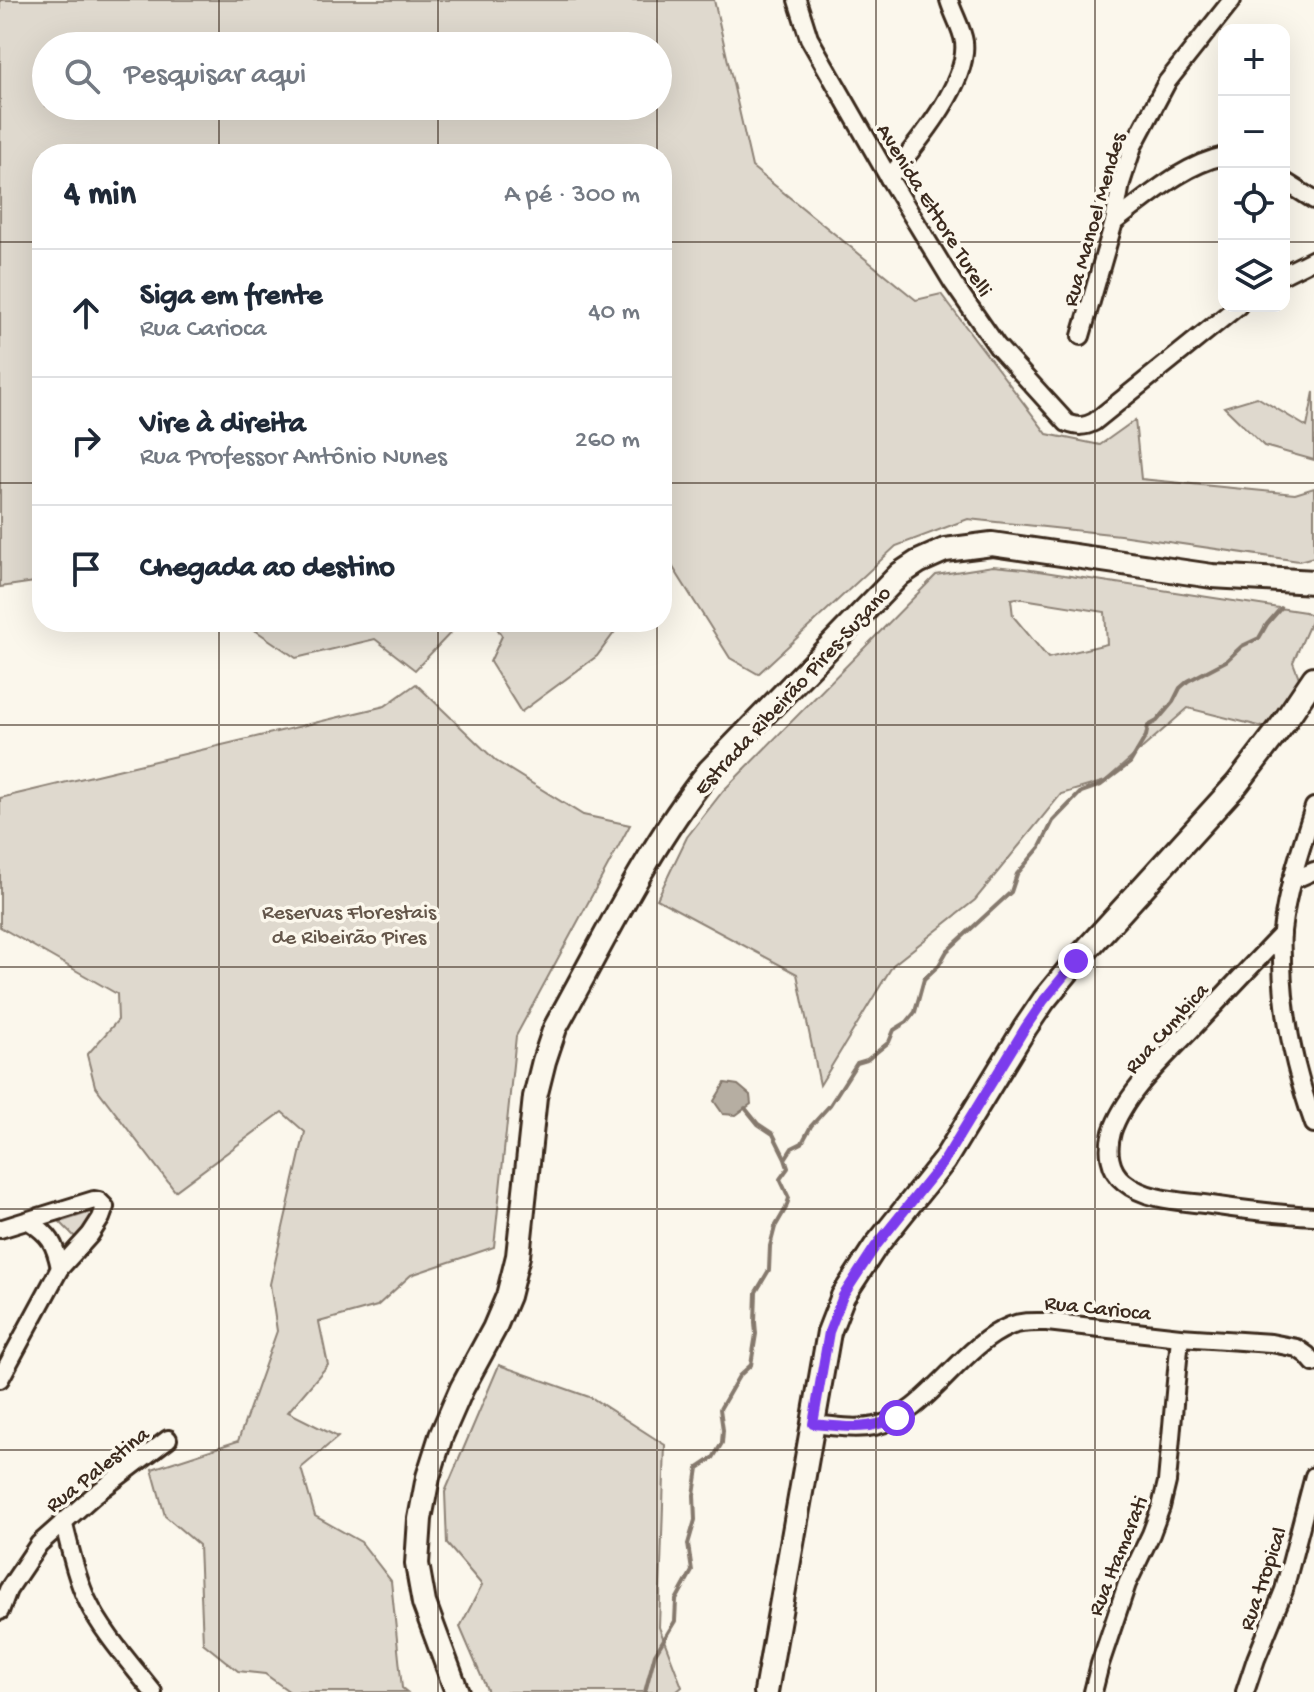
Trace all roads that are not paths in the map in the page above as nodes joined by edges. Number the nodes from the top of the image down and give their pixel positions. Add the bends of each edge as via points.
1 (797, 0) edge
2 (949, 0) edge
3 (1232, 0) edge
4 (1218, 158) edge
5 (889, 178) junction
6 (1290, 185) edge
7 (1314, 200) edge
8 (1114, 222) junction
9 (1314, 259) edge
10 (1290, 271) edge
11 (1231, 312) edge
12 (1081, 336) dead end
13 (1304, 582) edge
14 (1314, 596) edge
15 (1314, 678) edge
16 (1314, 807) edge
17 (1314, 871) edge
18 (1291, 881) junction
19 (1282, 934) junction
20 (1314, 1124) edge
21 (1314, 1216) edge
22 (29, 1221) junction
23 (0, 1229) edge
24 (60, 1268) junction
25 (1180, 1337) junction
26 (1314, 1363) edge
27 (0, 1379) edge
28 (813, 1424) junction
29 (168, 1439) dead end
30 (1314, 1476) edge
31 (63, 1521) junction
32 (0, 1611) edge
33 (153, 1692) edge
34 (457, 1692) edge
35 (766, 1692) edge
36 (1093, 1692) edge
37 (1245, 1692) edge

1 - 5 street, Avenida Ettore Turelli via 809,38
2 - 5 street via 964,42 963,63 920,140
3 - 8 street, Rua Manoel Mendes via 1148,114 1121,183
4 - 8 street via 1168,182
5 - 11 street, Avenida Ettore Turelli via 997,346 1076,427 1094,422
6 - 7 street
8 - 12 street, Rua Manoel Mendes
9 - 10 street
13 - 14 main road
13 - 34 main road, Estrada Ribeirão Pires-Suzano via 1212,576 992,544 945,550 900,574 685,801 555,1028 535,1097 518,1256 508,1296 462,1388 428,1477 417,1564 424,1603
15 - 28 main road via 1237,784 1044,1000 944,1161 875,1247 843,1296 829,1332
16 - 18 street
17 - 18 street
18 - 19 street
19 - 20 street via 1284,1008 1299,1082
19 - 21 street, Rua Cumbica via 1150,1073 1113,1129 1110,1164 1122,1181 1161,1199
22 - 23 street
22 - 24 street via 52,1240
22 - 24 street via 94,1200 102,1203 105,1213
24 - 27 street
25 - 26 street, Rua Carioca via 1297,1348
25 - 28 street, Rua Carioca via 1047,1322 1010,1326 897,1418 858,1428
25 - 36 street, Rua Itamarati via 1164,1495 1111,1626
28 - 35 main road
29 - 31 street, Rua Palestina
30 - 37 street, Rua tropical via 1284,1590
31 - 32 street, Rua Palestina via 23,1565
31 - 33 street via 87,1601

